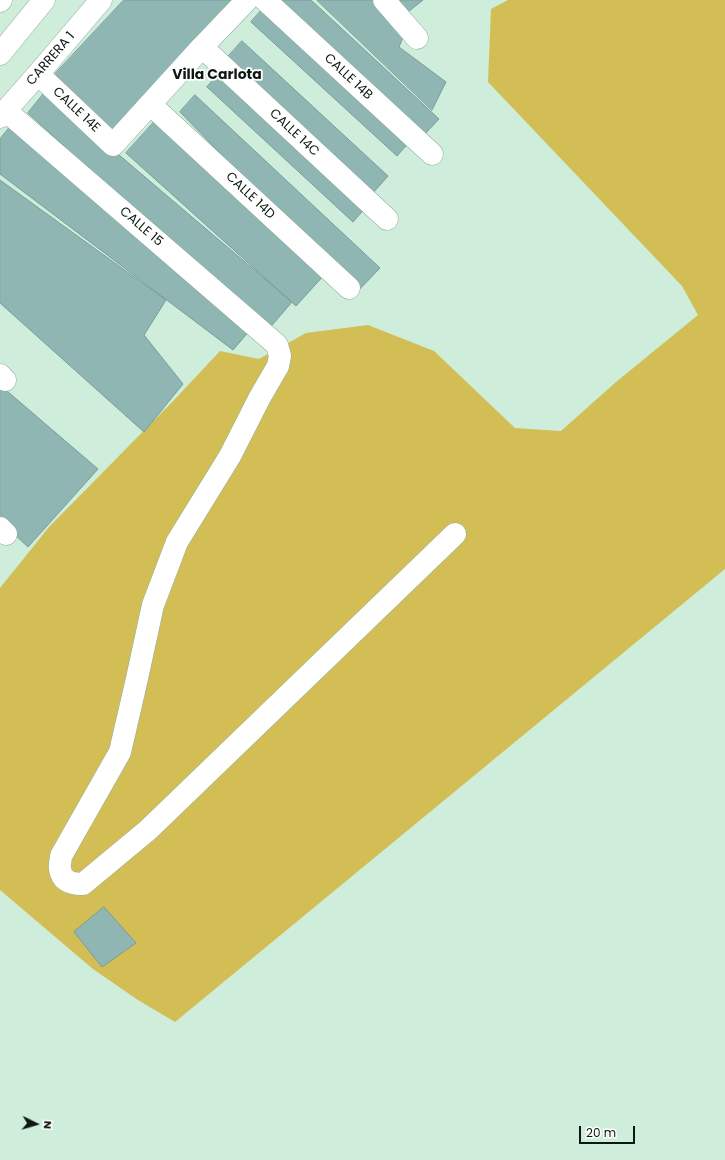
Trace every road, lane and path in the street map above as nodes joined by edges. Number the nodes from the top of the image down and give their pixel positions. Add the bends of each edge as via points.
1 (44, 0) edge
2 (101, 0) edge
3 (247, 0) edge
4 (265, 0) edge
5 (384, 0) edge
6 (417, 38) dead end
7 (202, 47) junction
8 (0, 54) edge
9 (38, 74) junction
10 (150, 104) junction
11 (3, 113) edge
12 (432, 154) dead end
13 (387, 219) dead end
14 (349, 288) dead end
15 (455, 534) dead end

1 - 8 street
2 - 9 street, CARRERA 1
3 - 7 street
4 - 12 street, CALLE 14B
5 - 6 street
7 - 10 street
7 - 13 street, CALLE 14C
9 - 10 street, CALLE 14E via 113,145
9 - 11 street, CARRERA 1
10 - 14 street, CALLE 14D
11 - 15 street, CALLE 15 via 277,345 280,356 278,366 230,456 177,542 153,605 120,752 61,856 60,870 65,880 83,884 148,830

